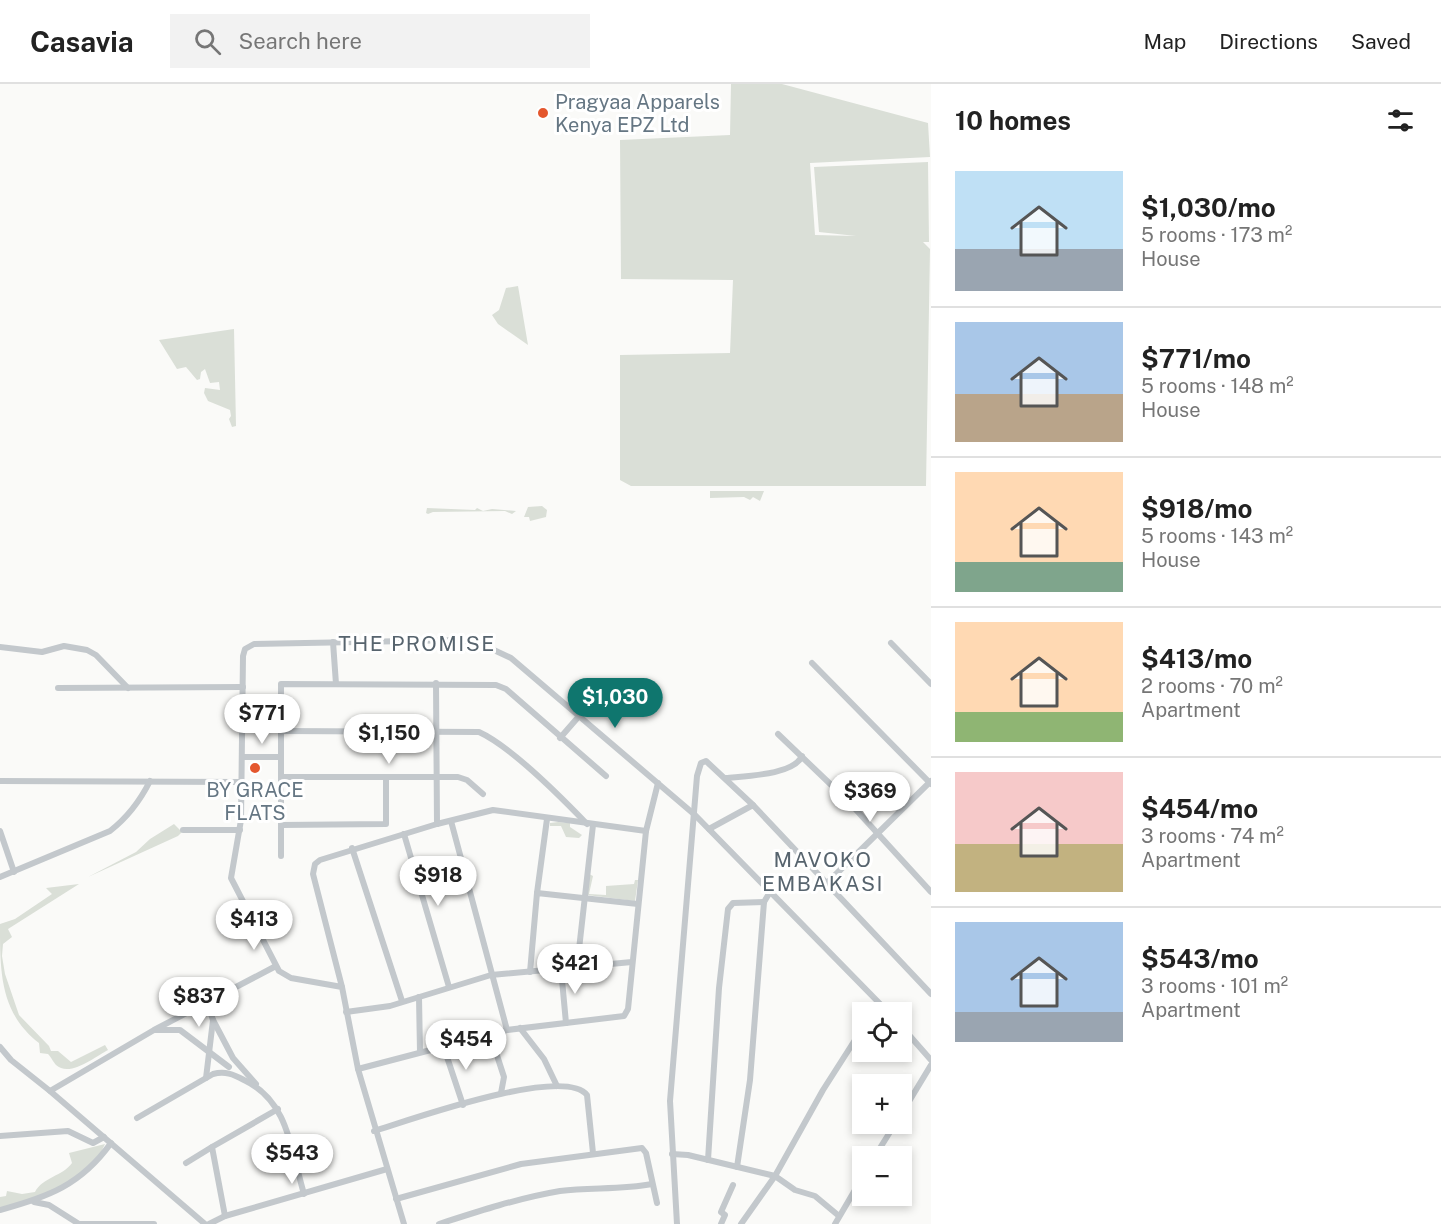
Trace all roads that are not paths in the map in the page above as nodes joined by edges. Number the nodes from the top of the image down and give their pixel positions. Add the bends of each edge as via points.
1 (333, 642) junction
2 (891, 643) dead end
3 (0, 647) edge
4 (812, 663) dead end
5 (436, 683) junction
6 (336, 684) junction
7 (931, 684) edge
8 (243, 687) junction
9 (58, 688) dead end
10 (128, 688) junction
11 (580, 715) junction
12 (281, 731) junction
13 (436, 731) junction
14 (778, 734) dead end
15 (560, 738) junction
16 (802, 756) junction
17 (242, 757) junction
18 (281, 757) junction
19 (606, 776) dead end
20 (281, 777) junction
21 (386, 777) junction
22 (437, 777) junction
23 (726, 778) junction
24 (0, 781) edge
25 (150, 781) junction
26 (241, 782) junction
27 (931, 782) edge
28 (658, 783) junction
29 (483, 794) dead end
30 (753, 805) junction
31 (695, 815) junction
32 (547, 819) junction
33 (451, 821) junction
34 (437, 824) junction
35 (281, 825) junction
36 (590, 825) junction
37 (709, 829) junction
38 (183, 830) dead end
39 (240, 830) junction
40 (0, 831) edge
41 (646, 831) junction
42 (877, 833) junction
43 (404, 834) junction
44 (352, 848) junction
45 (281, 856) dead end
46 (14, 872) junction
47 (0, 877) edge
48 (827, 883) junction
49 (537, 892) junction
50 (770, 892) junction
51 (931, 892) edge
52 (585, 898) junction
53 (764, 903) junction
54 (638, 904) junction
55 (632, 962) junction
56 (276, 966) junction
57 (577, 968) junction
58 (561, 969) junction
59 (530, 972) junction
60 (491, 975) junction
61 (342, 987) junction
62 (449, 987) junction
63 (931, 994) edge
64 (419, 997) junction
65 (402, 1001) junction
66 (207, 1002) junction
67 (878, 1002) edge
68 (346, 1012) junction
69 (213, 1020) junction
70 (566, 1023) junction
71 (520, 1028) junction
72 (154, 1030) junction
73 (507, 1030) junction
74 (490, 1034) junction
75 (912, 1038) edge
76 (444, 1045) junction
77 (852, 1045) edge
78 (0, 1047) edge
79 (420, 1052) junction
80 (210, 1053) junction
81 (235, 1060) junction
82 (931, 1060) edge
83 (931, 1065) edge
84 (227, 1069) junction
85 (358, 1069) junction
86 (206, 1078) junction
87 (257, 1086) junction
88 (557, 1086) junction
89 (50, 1091) junction
90 (501, 1093) junction
91 (912, 1096) edge
92 (463, 1105) junction
93 (278, 1109) junction
94 (137, 1118) dead end
95 (374, 1131) junction
96 (0, 1136) edge
97 (104, 1137) junction
98 (111, 1143) junction
99 (212, 1147) junction
100 (593, 1153) junction
101 (672, 1154) junction
102 (708, 1160) junction
103 (186, 1163) dead end
104 (737, 1167) junction
105 (387, 1169) junction
106 (775, 1176) junction
107 (652, 1184) junction
108 (733, 1185) dead end
109 (304, 1194) junction
110 (852, 1195) edge
111 (396, 1199) junction
112 (34, 1202) junction
113 (657, 1203) dead end
114 (0, 1210) edge
115 (225, 1216) junction
116 (839, 1216) junction
117 (79, 1224) edge
118 (154, 1224) edge
119 (207, 1224) edge
120 (404, 1224) edge
121 (439, 1224) edge
122 (677, 1224) edge
123 (721, 1224) edge
124 (741, 1224) edge
125 (835, 1224) edge

1 - 6 street
1 - 8 street via 248,646 243,656
1 - 11 street via 459,640 481,644 511,658
2 - 7 street
3 - 10 street via 42,652 63,646 87,650
4 - 27 street
5 - 6 street
5 - 13 street
5 - 15 street via 490,683 502,687
6 - 12 street via 281,684
8 - 10 street
8 - 17 street
9 - 10 street
11 - 15 street
11 - 28 street
12 - 13 street
12 - 18 street
13 - 22 street
13 - 36 street via 474,731 484,735
14 - 16 street
15 - 19 street
16 - 23 street via 800,762 789,768
16 - 42 street
17 - 18 street
17 - 26 street
18 - 20 street
20 - 21 street
20 - 35 street
21 - 22 street
21 - 35 street via 386,824
22 - 29 street via 463,778
22 - 34 street
23 - 30 street
23 - 31 street via 706,761 701,763
24 - 25 street
25 - 26 street
25 - 46 street via 142,798 110,831
26 - 39 street
27 - 42 street
28 - 31 street
28 - 41 street
30 - 37 street
30 - 48 street
31 - 37 street
31 - 101 street via 670,1101
32 - 33 street via 500,810
32 - 36 street
32 - 49 street
33 - 34 street
33 - 60 street
34 - 43 street
35 - 45 street
36 - 41 street
36 - 52 street
37 - 50 street
38 - 39 street
39 - 56 street via 231,882
40 - 46 street
41 - 54 street
42 - 48 street
42 - 51 street
43 - 44 street
43 - 62 street
44 - 61 street via 320,860 314,868
44 - 65 street
46 - 47 street
48 - 63 street
49 - 52 street
49 - 59 street
50 - 53 street
50 - 67 street
52 - 54 street
52 - 57 street
53 - 102 street via 733,903 728,909
53 - 104 street via 750,1080
54 - 55 street
55 - 57 street
55 - 70 street via 624,1016
56 - 61 street via 291,978
56 - 66 street
57 - 58 street
58 - 59 street
58 - 70 street
59 - 60 street
60 - 62 street
60 - 73 street
61 - 68 street
62 - 64 street
64 - 65 street
64 - 79 street
65 - 68 street
66 - 69 street
66 - 72 street
68 - 85 street
69 - 80 street
69 - 81 street
70 - 71 street
71 - 73 street
71 - 88 street via 544,1059
72 - 80 street via 180,1030
72 - 89 street
73 - 74 street
74 - 76 street
74 - 90 street via 504,1077
75 - 82 street
76 - 79 street
76 - 92 street
77 - 106 street
78 - 89 street
79 - 85 street
80 - 84 street
80 - 86 street
81 - 84 street
81 - 87 street
83 - 91 street
84 - 86 street
84 - 87 street
85 - 95 street
86 - 94 street
87 - 93 street
88 - 90 street
88 - 100 street via 580,1089 587,1095
89 - 97 street
90 - 92 street
92 - 95 street
93 - 99 street
93 - 109 street
95 - 105 street
96 - 97 street via 68,1131 93,1143
97 - 98 street
98 - 112 street via 81,1176
98 - 119 street
99 - 103 street
99 - 115 street
100 - 107 street via 644,1149
100 - 111 street via 521,1164
101 - 102 street
101 - 122 street
102 - 104 street
104 - 106 street
105 - 109 street
105 - 111 street
106 - 116 street via 795,1190 815,1196
106 - 124 street
107 - 113 street
107 - 121 street via 533,1196
108 - 123 street via 721,1212
109 - 115 street
110 - 116 street
111 - 120 street
112 - 114 street
112 - 117 street via 49,1205
115 - 119 street
116 - 125 street
117 - 118 street

